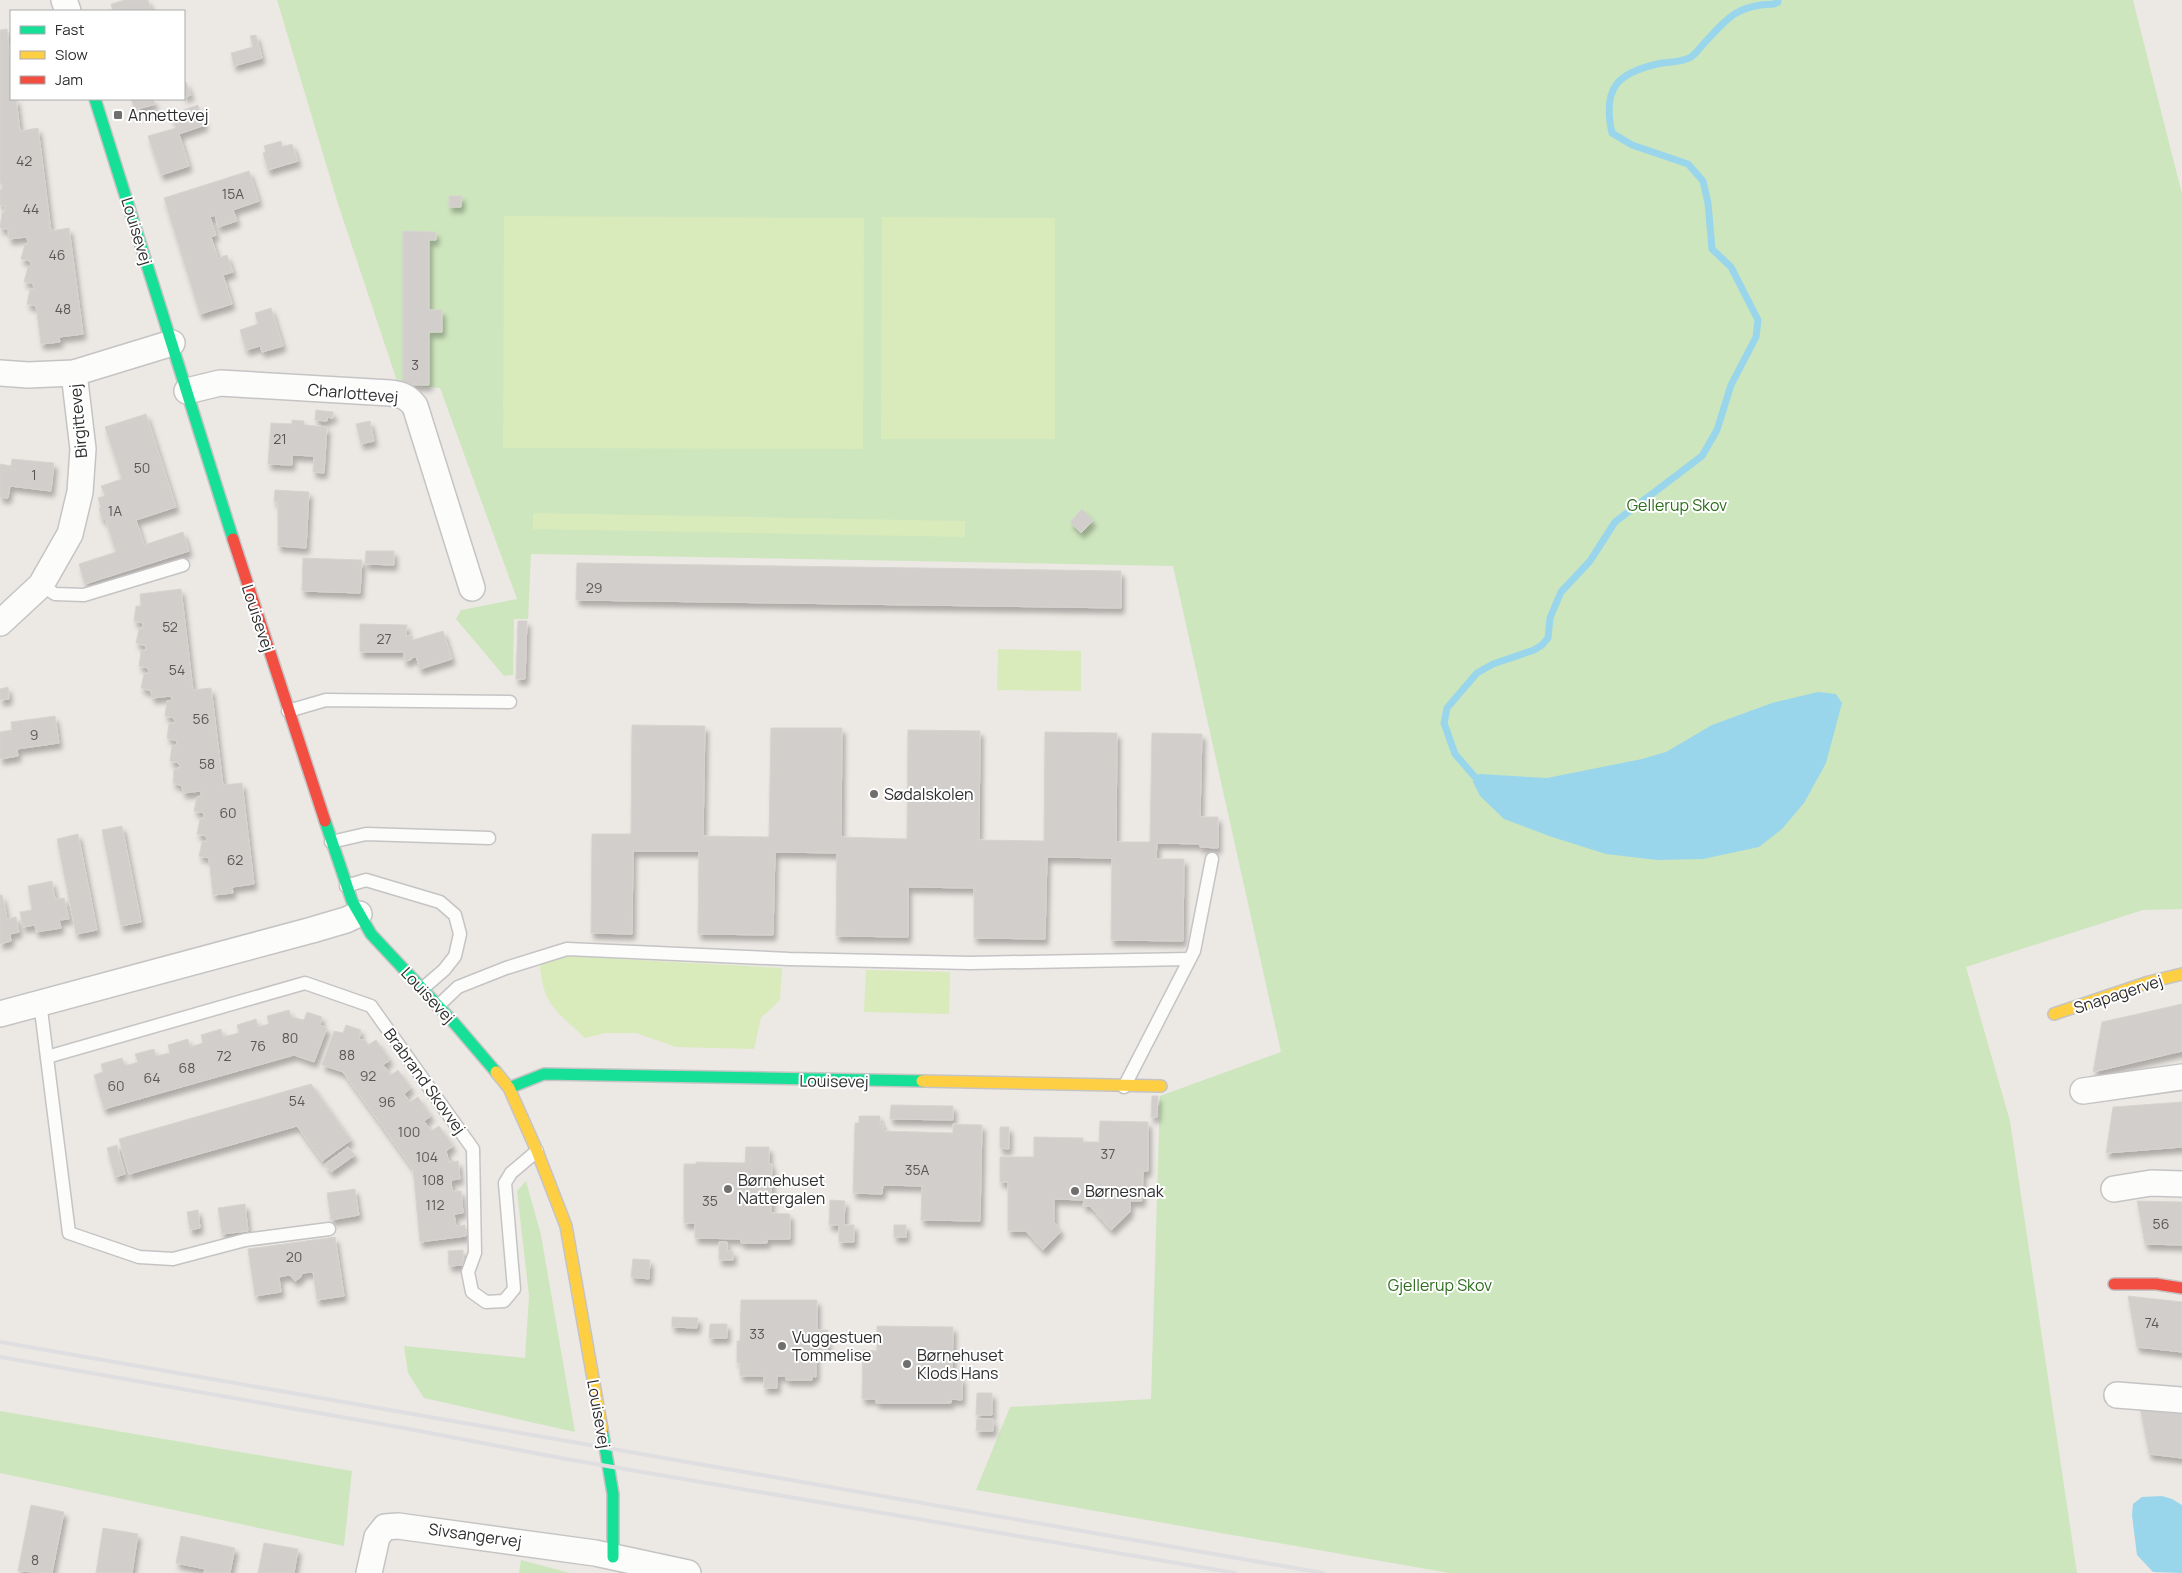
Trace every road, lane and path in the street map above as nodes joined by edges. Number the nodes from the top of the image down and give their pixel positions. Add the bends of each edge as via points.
1 (95, 100) edge
2 (172, 343) junction
3 (0, 373) edge
4 (74, 373) junction
5 (187, 391) junction
6 (183, 565) dead end
7 (41, 585) junction
8 (472, 588) dead end
9 (0, 623) edge
10 (510, 702) dead end
11 (288, 711) junction
12 (489, 838) dead end
13 (331, 842) junction
14 (1212, 859) dead end
15 (346, 886) junction
16 (359, 914) junction
17 (1190, 960) junction
18 (2182, 974) edge
19 (422, 989) junction
20 (40, 1002) junction
21 (438, 1006) junction
22 (0, 1014) edge
23 (2054, 1014) dead end
24 (47, 1057) junction
25 (2182, 1077) edge
26 (1161, 1086) dead end
27 (1124, 1087) junction
28 (509, 1088) junction
29 (2083, 1091) dead end
30 (538, 1151) junction
31 (2182, 1184) edge
32 (2114, 1189) dead end
33 (329, 1229) dead end
34 (2114, 1284) dead end
35 (2182, 1288) edge
36 (2117, 1395) dead end
37 (2182, 1400) edge
38 (613, 1557) junction
39 (369, 1573) edge
40 (688, 1573) edge

1 - 2 street, Louisevej
2 - 4 street
2 - 5 street, Louisevej
3 - 4 street
4 - 7 street, Birgittevej via 84,449 80,492 70,534
5 - 8 street, Charlottevej via 220,383 390,393 409,399 417,414
5 - 11 street, Louisevej
6 - 7 lane via 84,595 55,594
7 - 9 street, Birgittevej
10 - 11 lane via 326,700
11 - 13 street, Louisevej
12 - 13 lane via 366,834
13 - 15 street, Louisevej
14 - 17 lane
15 - 16 street, Louisevej
15 - 19 lane via 366,880 440,902 455,915 460,934 455,956
16 - 19 street, Louisevej via 371,934
16 - 20 street via 312,930
17 - 21 lane via 970,963 567,949 458,986
17 - 27 lane
18 - 23 street, Snapagervej
19 - 21 street, Louisevej
20 - 22 street
20 - 24 lane
21 - 28 street, Louisevej
24 - 30 lane, Brabrand Skovvej via 305,983 371,1006 473,1149 475,1253 468,1272 472,1292 486,1302 504,1301 514,1289 505,1183 510,1173
24 - 33 lane via 69,1234 139,1257 173,1259 245,1240
25 - 29 street
26 - 27 street, Louisevej
27 - 28 street, Louisevej via 544,1074
28 - 30 street, Louisevej
30 - 38 street, Louisevej via 566,1226 613,1494
31 - 32 street via 2151,1183
34 - 35 street
36 - 37 street
38 - 39 street, Sivsangervej via 398,1526 384,1528 377,1537
38 - 40 street

